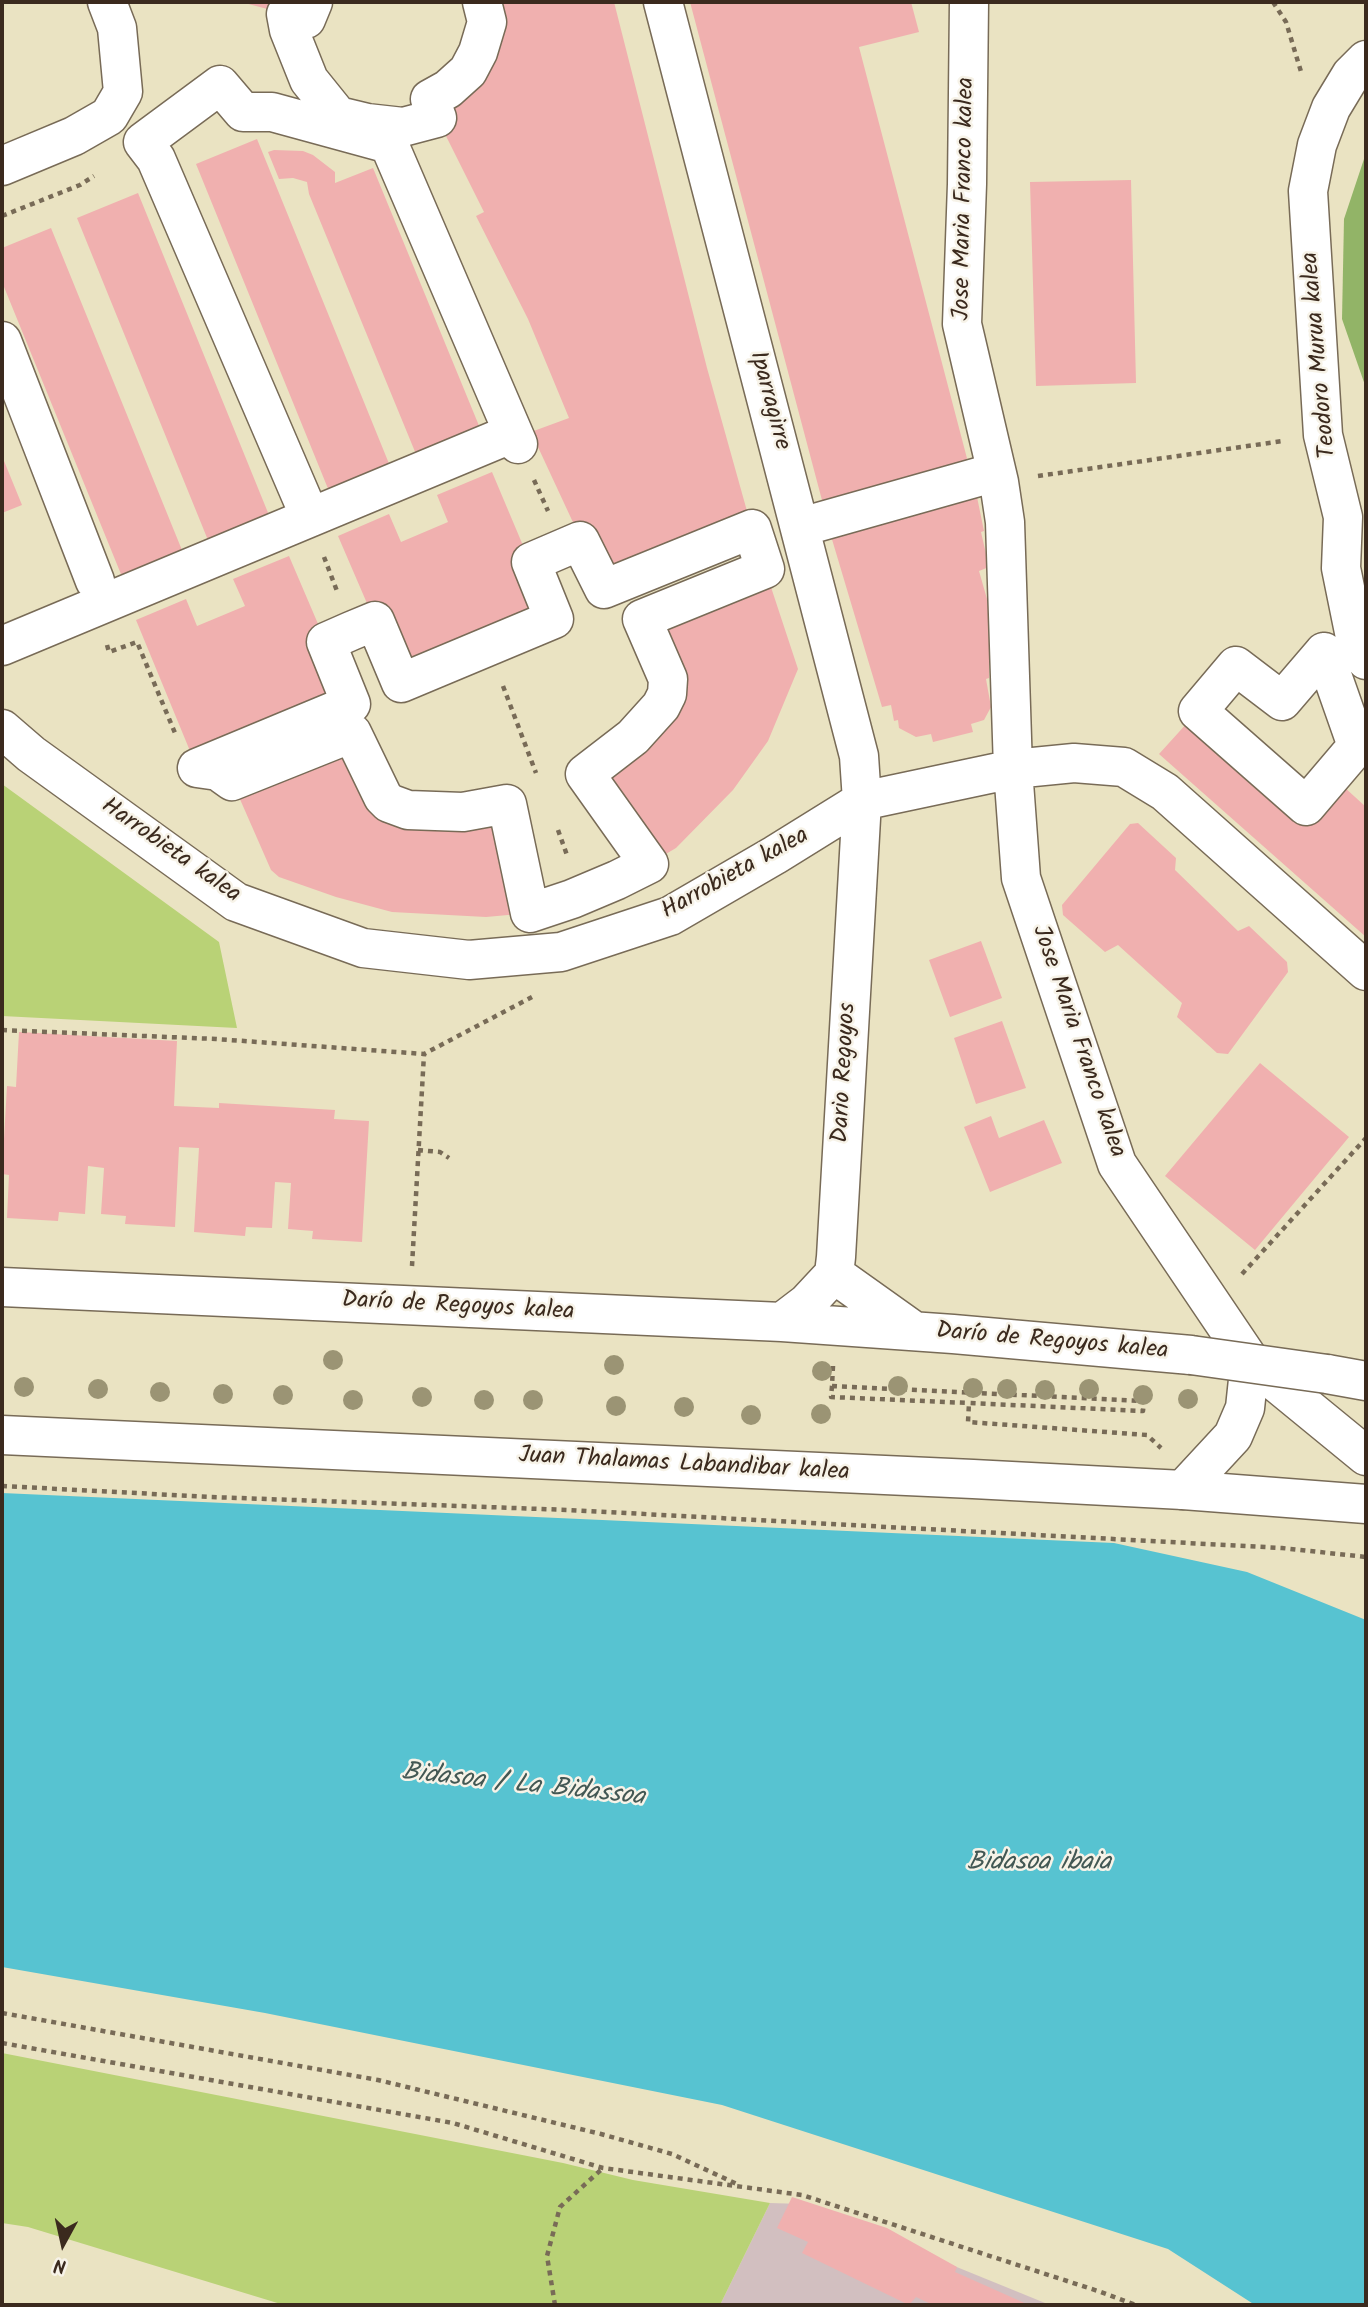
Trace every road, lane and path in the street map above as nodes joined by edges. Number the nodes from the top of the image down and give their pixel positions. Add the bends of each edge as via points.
1 (107, 2) edge
2 (313, 2) edge
3 (481, 2) edge
4 (663, 2) edge
5 (969, 2) edge
6 (1273, 2) edge
7 (1366, 60) edge
8 (1304, 80) dead end
9 (2, 166) edge
10 (2, 341) edge
11 (516, 439) junction
12 (1290, 440) dead end
13 (997, 477) junction
14 (1354, 507) edge
15 (310, 517) junction
16 (801, 527) junction
17 (564, 548) junction
18 (95, 581) dead end
19 (351, 631) junction
20 (137, 642) dead end
21 (2, 646) edge
22 (1366, 660) edge
23 (502, 685) dead end
24 (2, 729) edge
25 (178, 741) dead end
26 (1357, 746) joint
27 (1013, 769) junction
28 (536, 773) dead end
29 (862, 801) junction
30 (555, 824) dead end
31 (570, 862) dead end
32 (1366, 971) edge
33 (540, 993) dead end
34 (2, 1030) edge
35 (424, 1054) junction
36 (1366, 1138) edge
37 (418, 1150) junction
38 (449, 1158) dead end
39 (415, 1222) dead end
40 (834, 1274) junction
41 (2, 1287) edge
42 (1213, 1305) junction
43 (782, 1322) junction
44 (914, 1331) junction
45 (1251, 1361) junction
46 (833, 1363) dead end
47 (1366, 1381) edge
48 (832, 1385) junction
49 (969, 1403) junction
50 (2, 1435) edge
51 (1163, 1449) dead end
52 (1366, 1456) edge
53 (2, 1486) edge
54 (1183, 1490) junction
55 (1366, 1504) edge
56 (1366, 1557) edge
57 (2, 2013) edge
58 (2, 2043) edge
59 (603, 2168) junction
60 (743, 2186) junction
61 (555, 2305) edge
62 (1136, 2305) edge

1 - 9 street via 117,28 123,92 109,116
2 - 3 street via 306,19 286,14 309,79 338,116 403,127 437,118 430,99 468,71 487,22
4 - 16 street, Iparragirre
5 - 13 street, Jose Maria Franco kalea via 962,324
6 - 8 path via 1286,22
7 - 14 street, Teodoro Murua kalea via 1331,108 1317,145 1308,191 1323,435
10 - 18 street
11 - 15 street
11 - 15 street via 389,144 272,112 243,112 220,85 143,142 156,159
11 - 17 path
12 - 13 path
13 - 16 street
13 - 27 street, Jose Maria Franco kalea via 1005,522
14 - 22 street, Teodoro Murua kalea via 1341,568 1356,642
15 - 19 path
15 - 21 street
16 - 29 street, Iparragirre via 859,756
17 - 19 street via 531,562 554,619 401,683 375,621
17 - 19 street via 580,541 604,589 752,529 765,569 642,619 668,679 667,694 633,737 586,774 649,864 572,899 530,913 507,804 463,812 408,810 389,803 352,733 232,781 218,771 197,768 351,704 326,642
20 - 25 path
23 - 28 path
24 - 29 street, Harrobieta kalea via 236,902 363,948 469,960 561,952 670,916
26 - 26 street via 1306,806 1198,711 1237,666 1282,701 1324,652
27 - 29 street
27 - 32 street via 1074,763 1124,767 1165,792
27 - 42 street, Jose Maria Franco kalea via 1021,878 1116,1164
29 - 40 street, Dario Regoyos
30 - 31 path
33 - 35 path
34 - 35 path
35 - 37 path
36 - 42 path
37 - 38 path via 440,1152
37 - 39 path
40 - 43 street
40 - 44 street, Darío de Regoyos kalea
41 - 43 street, Darío de Regoyos kalea
42 - 45 street, Jose Maria Franco kalea
43 - 44 street, Darío de Regoyos kalea
44 - 47 street, Darío de Regoyos kalea, bridge via 1191,1355
45 - 52 street, Jose Maria Franco kalea
45 - 54 street via 1245,1408 1233,1436
46 - 48 path
48 - 49 path via 831,1397
48 - 49 path via 1144,1401 1143,1411
49 - 51 path via 968,1422 1147,1435
50 - 54 street, Juan Thalamas Labandibar kalea
53 - 56 path via 610,1512 1282,1548
54 - 55 street, Juan Thalamas Labandibar kalea
57 - 60 path via 378,2080 671,2154
58 - 59 path via 453,2123
59 - 60 path
59 - 61 path via 560,2207 547,2256
60 - 62 path via 802,2195

